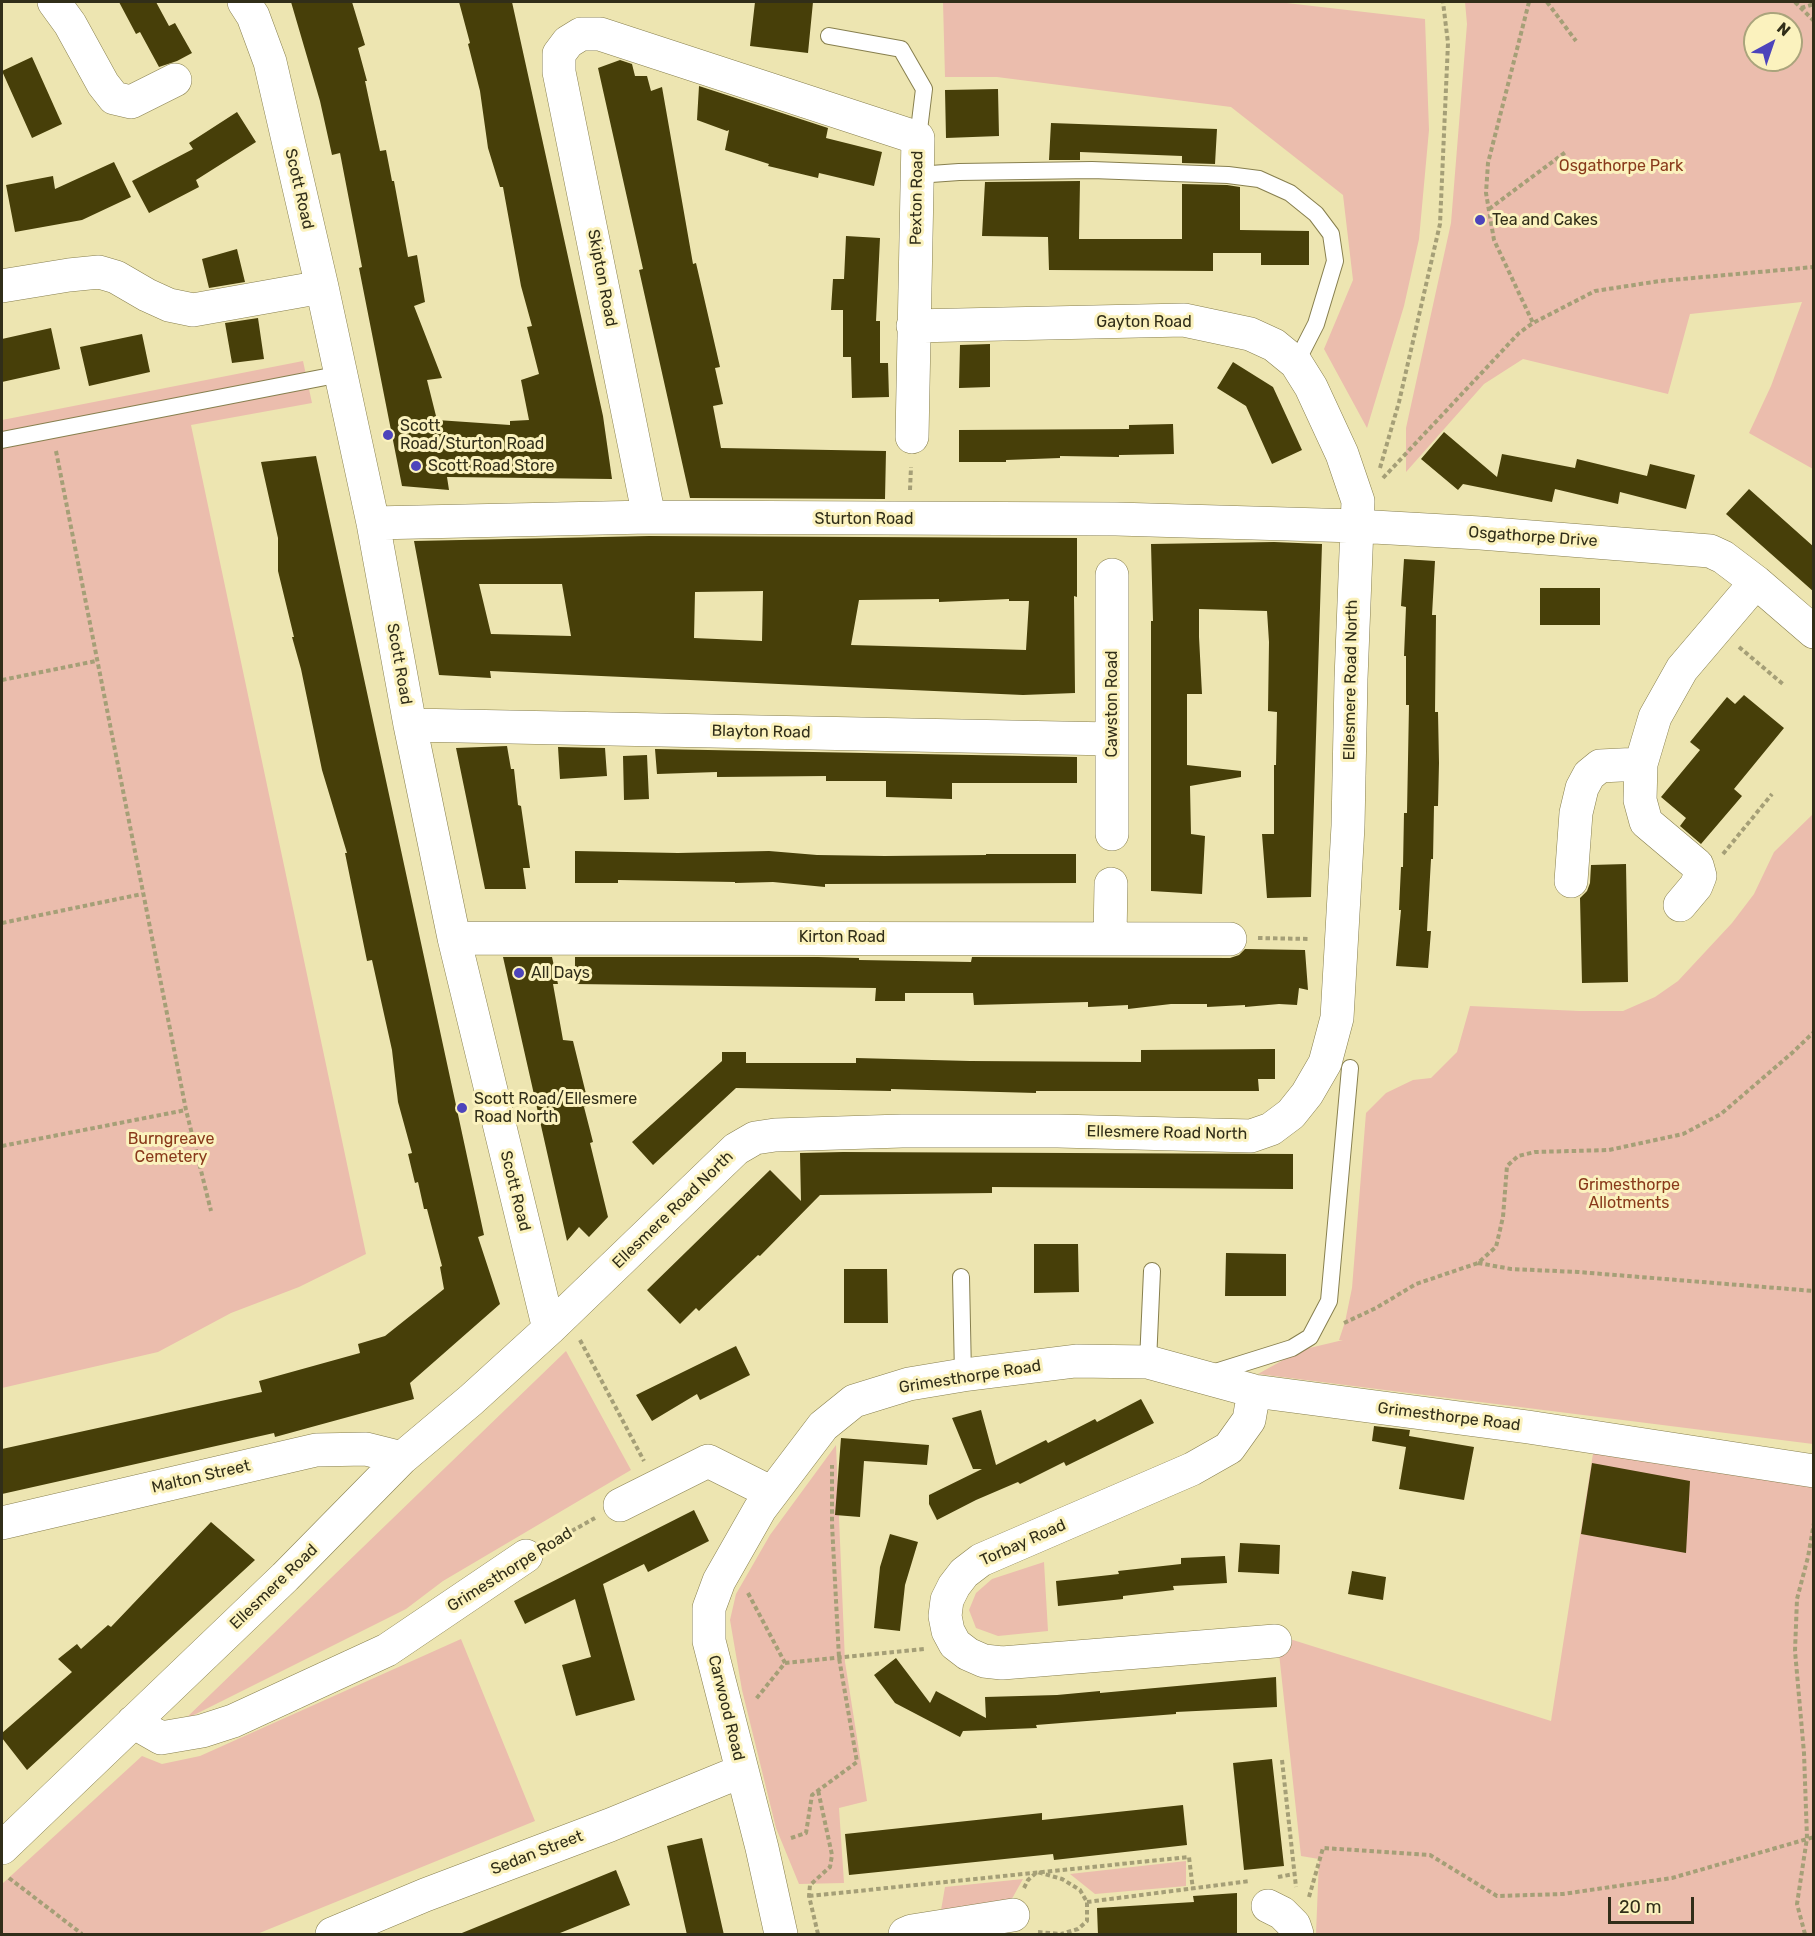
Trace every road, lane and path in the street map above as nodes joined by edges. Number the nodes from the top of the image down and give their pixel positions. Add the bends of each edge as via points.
1 (54, 2) edge
2 (244, 2) edge
3 (1443, 2) edge
4 (1529, 2) edge
5 (1547, 2) edge
6 (1795, 2) edge
7 (1814, 4) edge
8 (1801, 8) junction
9 (1814, 21) edge
10 (829, 36) dead end
11 (1576, 41) dead end
12 (568, 42) joint
13 (175, 80) dead end
14 (918, 138) junction
15 (1567, 151) dead end
16 (917, 175) junction
17 (1489, 209) junction
18 (1814, 267) edge
19 (2, 286) edge
20 (322, 287) junction
21 (1533, 323) junction
22 (914, 326) junction
23 (1296, 363) junction
24 (341, 374) junction
25 (52, 429) junction
26 (912, 436) joint
27 (2, 440) edge
28 (1363, 504) junction
29 (649, 518) junction
30 (908, 519) junction
31 (373, 523) junction
32 (1112, 575) dead end
33 (1756, 582) junction
34 (1717, 628) junction
35 (1814, 632) edge
36 (96, 661) junction
37 (2, 680) edge
38 (1784, 685) dead end
39 (410, 725) junction
40 (1112, 739) junction
41 (1641, 764) junction
42 (1772, 794) dead end
43 (1112, 834) dead end
44 (1571, 881) dead end
45 (1111, 884) dead end
46 (142, 894) junction
47 (1688, 896) joint
48 (2, 923) edge
49 (1110, 937) junction
50 (453, 938) junction
51 (1266, 938) dead end
52 (1230, 939) dead end
53 (1342, 939) junction
54 (1814, 1032) edge
55 (1350, 1068) dead end
56 (186, 1110) junction
57 (2, 1146) edge
58 (211, 1211) dead end
59 (1478, 1263) junction
60 (1152, 1271) dead end
61 (961, 1277) dead end
62 (1814, 1291) edge
63 (558, 1321) junction
64 (1310, 1337) junction
65 (1148, 1362) junction
66 (963, 1375) junction
67 (1200, 1377) junction
68 (1254, 1391) junction
69 (823, 1426) junction
70 (402, 1458) junction
71 (1814, 1471) edge
72 (658, 1486) junction
73 (772, 1493) junction
74 (620, 1505) joint
75 (2, 1523) edge
76 (1814, 1523) edge
77 (526, 1556) joint
78 (730, 1560) junction
79 (1275, 1641) dead end
80 (956, 1644) junction
81 (839, 1658) junction
82 (785, 1663) junction
83 (133, 1722) junction
84 (732, 1730) junction
85 (1282, 1760) dead end
86 (742, 1771) junction
87 (818, 1790) junction
88 (1814, 1837) edge
89 (1807, 1838) junction
90 (2, 1848) edge
91 (762, 1848) junction
92 (2, 1872) edge
93 (1294, 1874) junction
94 (1266, 1888) junction
95 (1192, 1890) junction
96 (809, 1896) junction
97 (1013, 1916) dead end
98 (1297, 1924) edge
99 (82, 1935) edge
100 (332, 1935) edge
101 (781, 1935) edge
102 (818, 1935) edge
103 (905, 1935) edge
104 (1062, 1935) edge
105 (1805, 1935) edge

1 - 13 street via 114,98 131,102
2 - 20 street, Scott Road via 270,62
3 - 28 path via 1448,43 1440,224 1399,402
4 - 17 path via 1488,163
5 - 11 path
6 - 8 path
7 - 8 path
8 - 9 path
10 - 14 lane via 901,49 924,89
12 - 14 street, Pexton Road via 581,34 600,34
12 - 29 street, Skipton Road via 559,54 559,72
14 - 16 street, Pexton Road
15 - 17 path
16 - 22 street, Pexton Road
16 - 23 lane via 1092,170 1228,174 1259,179 1290,193 1316,214 1331,234 1335,261 1316,324
17 - 21 path via 1494,240
18 - 21 path via 1595,291
19 - 20 street via 99,272 169,305 193,310
20 - 24 street, Scott Road
21 - 28 path via 1519,333
22 - 23 street, Gayton Road via 1184,320 1250,334 1274,345
22 - 26 street, Pexton Road
23 - 28 street, Gayton Road via 1311,387
24 - 25 lane
24 - 31 street, Scott Road
25 - 27 lane
25 - 36 path
26 - 30 path
28 - 30 street, Sturton Road via 1116,519
28 - 33 street, Osgathorpe Drive via 1710,551
28 - 53 street, Ellesmere Road North
29 - 30 street, Sturton Road
29 - 31 street, Sturton Road
31 - 39 street, Scott Road
32 - 40 street, Cawston Road
33 - 34 street
33 - 35 street
34 - 38 path
34 - 41 street via 1682,669 1655,717
36 - 37 path
36 - 46 path
39 - 40 street, Blayton Road
39 - 50 street, Scott Road
40 - 43 street, Cawston Road
41 - 44 street via 1600,766 1589,775 1576,813
41 - 47 street via 1640,800 1646,822 1697,865 1700,876
42 - 47 path
45 - 49 street
46 - 48 path
46 - 56 path
49 - 50 street, Kirton Road
49 - 52 street, Kirton Road
50 - 63 street, Scott Road
51 - 53 path
53 - 63 street, Ellesmere Road North via 1337,1018 1325,1063 1291,1114 1271,1129 1251,1136 902,1131 755,1138 736,1149
54 - 59 path via 1721,1114 1683,1134 1609,1149 1518,1156 1507,1166 1496,1247
55 - 64 lane via 1329,1301
56 - 57 path
56 - 58 path
59 - 62 path via 1511,1269
59 - 64 path via 1416,1284 1376,1308
60 - 65 lane
61 - 66 lane
63 - 70 street, Ellesmere Road
63 - 72 path
64 - 67 lane via 1292,1348
65 - 66 street, Grimesthorpe Road via 1076,1361
65 - 67 street, Grimesthorpe Road
66 - 69 street, Grimesthorpe Road via 909,1384 854,1401
67 - 68 street, Grimesthorpe Road
68 - 71 street, Grimesthorpe Road via 1528,1427
68 - 80 street, Torbay Road via 1249,1420 1229,1449 1192,1469 981,1560 964,1573 947,1600 945,1616
69 - 73 street, Grimesthorpe Road
69 - 81 path via 832,1457
70 - 75 street, Malton Street via 366,1449 316,1450
70 - 83 street, Ellesmere Road
72 - 73 street via 708,1461
72 - 74 street
73 - 78 street, Carwood Road
74 - 77 path, Grimesthorpe Road
76 - 89 path via 1797,1599 1795,1651
77 - 83 street, Grimesthorpe Road via 387,1650 233,1721 160,1738
78 - 82 path
78 - 84 street, Carwood Road via 709,1608 709,1641
79 - 80 street via 1002,1664 968,1654
80 - 81 path
81 - 82 path
81 - 87 path via 857,1762
82 - 84 path
83 - 90 street, Ellesmere Road
84 - 86 street, Carwood Road
85 - 93 path
86 - 91 street, Carwood Road
86 - 100 street, Sedan Street
87 - 91 path via 812,1795 806,1833
87 - 96 path via 832,1855 830,1867 810,1885
88 - 89 path
89 - 98 path via 1671,1878 1563,1894 1497,1896 1430,1855 1323,1848 1312,1894
89 - 105 path via 1797,1904
91 - 101 street, Carwood Road
92 - 99 path
93 - 94 path
93 - 98 path
94 - 95 path
94 - 98 street via 1282,1913
95 - 96 path via 1189,1857
95 - 104 path via 1087,1902 1087,1921
96 - 102 path
97 - 103 street

